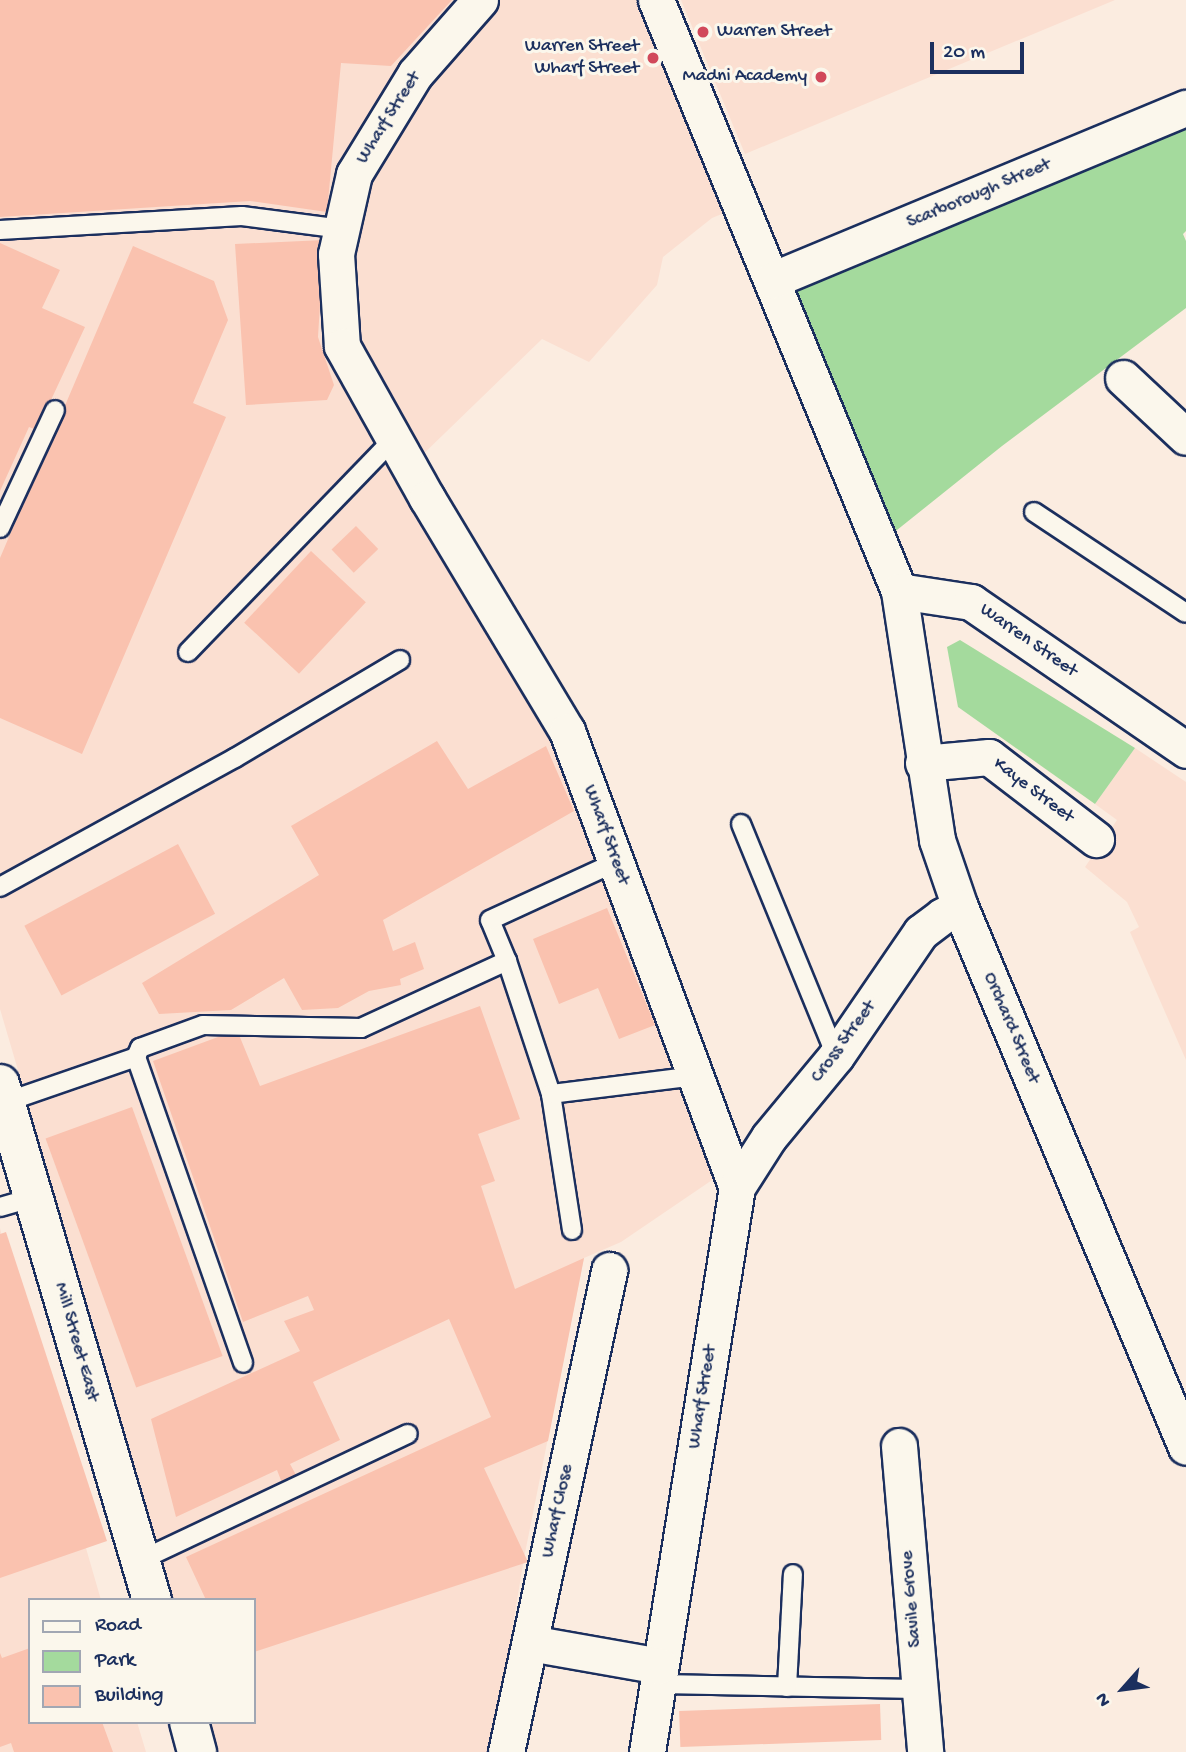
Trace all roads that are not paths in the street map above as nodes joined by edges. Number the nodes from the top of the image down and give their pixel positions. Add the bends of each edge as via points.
1 (480, 0) edge
2 (656, 0) edge
3 (1186, 108) edge
4 (342, 229) junction
5 (0, 230) edge
6 (772, 280) junction
7 (1123, 378) dead end
8 (55, 411) dead end
9 (1186, 437) edge
10 (394, 439) junction
11 (1034, 512) dead end
12 (0, 528) edge
13 (899, 591) junction
14 (1186, 613) edge
15 (188, 652) dead end
16 (400, 660) dead end
17 (1186, 750) edge
18 (923, 763) junction
19 (741, 824) dead end
20 (1096, 839) dead end
21 (616, 862) junction
22 (0, 887) edge
23 (960, 907) junction
24 (507, 961) junction
25 (836, 1056) junction
26 (136, 1057) junction
27 (695, 1076) junction
28 (3, 1093) edge
29 (551, 1094) junction
30 (737, 1187) junction
31 (17, 1202) edge
32 (572, 1230) dead end
33 (609, 1270) dead end
34 (243, 1363) dead end
35 (408, 1434) dead end
36 (899, 1446) dead end
37 (1186, 1447) edge
38 (141, 1560) junction
39 (793, 1574) dead end
40 (151, 1598) edge
41 (530, 1643) junction
42 (659, 1675) junction
43 (788, 1687) junction
44 (920, 1689) junction
45 (190, 1724) edge
46 (198, 1752) edge
47 (506, 1752) edge
48 (646, 1752) edge
49 (925, 1752) edge

1 - 4 street, Wharf Street via 415,74 354,174
2 - 6 street
3 - 6 street, Scarborough Street
4 - 5 lane via 242,216
4 - 10 street, Wharf Street via 337,254 342,346
6 - 13 street
7 - 9 street
8 - 12 lane
10 - 15 lane
10 - 21 street, Wharf Street via 567,731
11 - 14 lane
13 - 17 street, Warren Street via 971,603
13 - 18 street, Orchard Street
16 - 22 lane via 235,758
18 - 20 street, Kaye Street via 989,757
18 - 23 street, Orchard Street via 937,840
19 - 25 lane
21 - 24 lane via 490,920
21 - 27 street, Wharf Street
23 - 25 street, Cross Street via 921,932
23 - 37 street, Orchard Street
24 - 26 lane via 361,1028 203,1025 140,1048
24 - 29 lane
25 - 30 street, Cross Street via 769,1137
26 - 28 lane
26 - 34 lane
27 - 29 lane
27 - 30 street, Wharf Street
28 - 31 street, Mill Street East
29 - 32 lane
30 - 42 street, Wharf Street
31 - 38 street, Mill Street East
33 - 41 street, Wharf Close
35 - 38 lane
36 - 44 street, Savile Grove
38 - 40 street, Mill Street East
39 - 43 lane
41 - 42 street
41 - 47 street, Wharf Close
42 - 43 lane
42 - 48 street, Wharf Street
43 - 44 lane
44 - 49 street, Savile Grove
45 - 46 street

